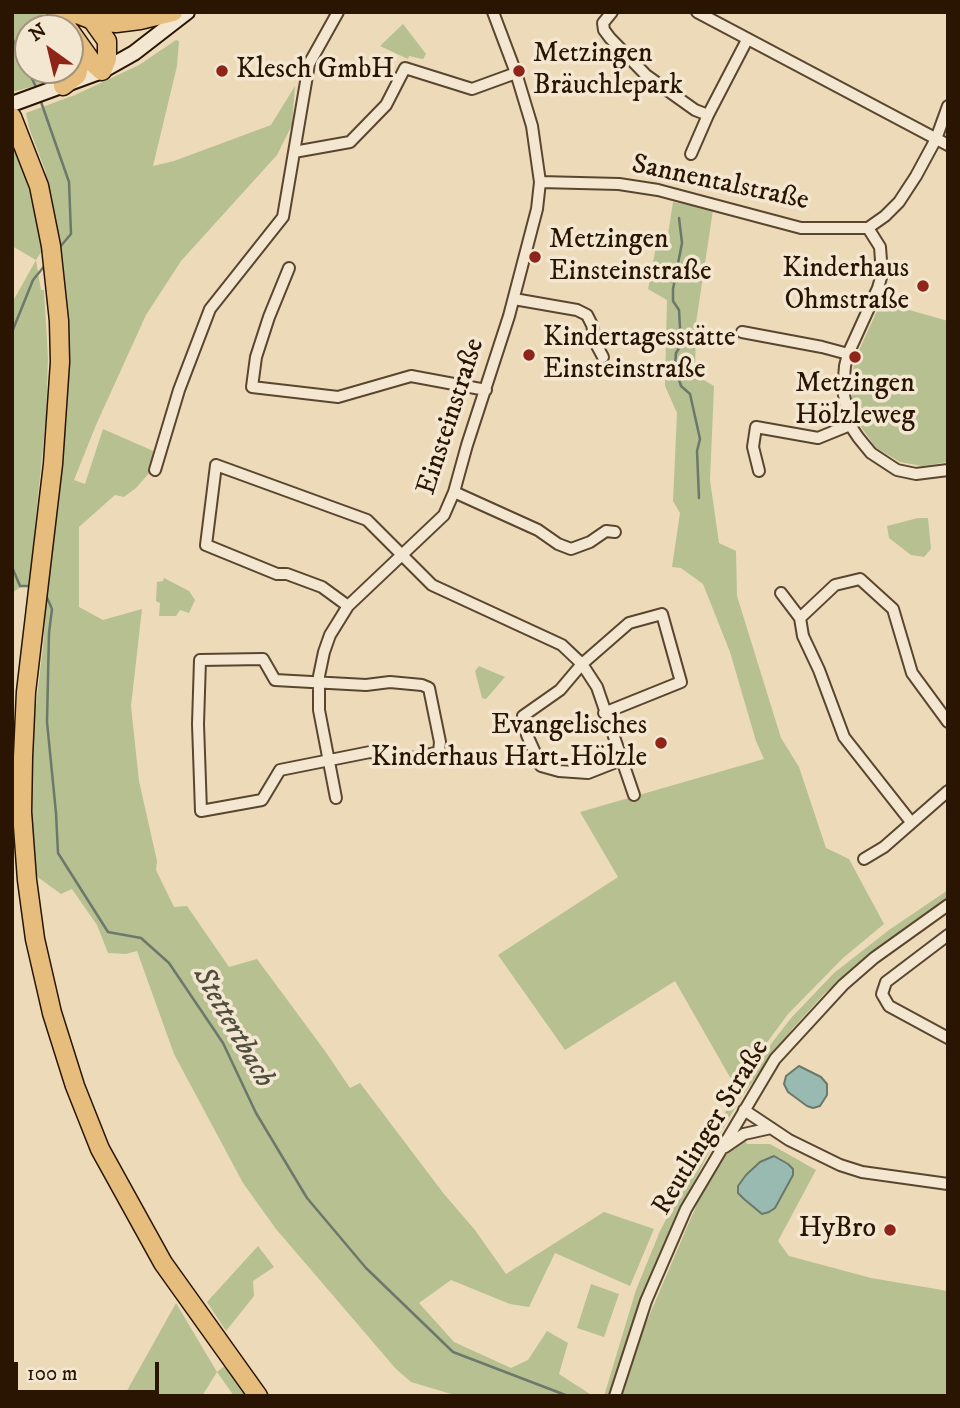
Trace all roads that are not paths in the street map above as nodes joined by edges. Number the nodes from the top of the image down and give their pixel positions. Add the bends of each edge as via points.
1 (72, 12) edge
2 (173, 12) edge
3 (187, 12) edge
4 (338, 12) edge
5 (493, 12) edge
6 (612, 12) edge
7 (697, 12) edge
8 (92, 20) junction
9 (747, 40) junction
10 (84, 51) edge
11 (102, 71) junction
12 (516, 73) junction
13 (66, 84) edge
14 (63, 86) junction
15 (12, 104) edge
16 (948, 106) edge
17 (708, 116) junction
18 (12, 117) edge
19 (936, 139) junction
20 (948, 145) edge
21 (294, 152) junction
22 (691, 154) dead end
23 (540, 182) junction
24 (868, 228) junction
25 (289, 268) dead end
26 (514, 299) junction
27 (743, 332) dead end
28 (848, 354) junction
29 (603, 357) dead end
30 (486, 390) junction
31 (850, 425) junction
32 (155, 470) dead end
33 (948, 470) edge
34 (759, 471) dead end
35 (454, 492) junction
36 (615, 532) dead end
37 (401, 556) junction
38 (781, 593) dead end
39 (348, 606) junction
40 (800, 618) junction
41 (582, 664) junction
42 (319, 682) junction
43 (604, 713) junction
44 (948, 722) edge
45 (329, 760) junction
46 (621, 760) junction
47 (948, 792) edge
48 (634, 795) dead end
49 (337, 798) dead end
50 (911, 822) junction
51 (864, 859) dead end
52 (948, 905) edge
53 (948, 935) edge
54 (948, 1038) edge
55 (744, 1110) junction
56 (771, 1128) junction
57 (718, 1153) junction
58 (948, 1184) edge
59 (256, 1391) edge
60 (615, 1396) edge

1 - 8 highway
2 - 8 highway via 116,23
3 - 11 main road
4 - 21 street via 309,64
5 - 12 street, Einsteinstraße
6 - 17 street via 603,23 610,38 646,75
7 - 9 street
8 - 11 highway via 107,41
9 - 17 street
9 - 19 street
10 - 11 highway
11 - 14 main road
12 - 21 street via 472,89 405,68 386,105 351,142
12 - 23 street, Einsteinstraße via 532,126
13 - 14 highway
14 - 15 main road
16 - 19 street
17 - 22 street
18 - 59 highway via 38,186 51,246 60,362 26,692 22,812 35,939 52,1013 100,1149 163,1263
19 - 20 street
19 - 24 street via 899,202
21 - 32 street via 283,217 210,309
23 - 24 street, Sannentalstraße via 658,190 801,228
23 - 26 street, Einsteinstraße
24 - 28 street via 880,247 882,274
25 - 30 street via 268,317 252,387 338,397 411,376
26 - 29 street via 587,315
26 - 30 street, Einsteinstraße
27 - 28 street
28 - 31 street via 844,390
30 - 35 street, Einsteinstraße
31 - 33 street via 872,453 897,470 916,474
31 - 34 street via 818,438 756,427 753,447
35 - 36 street via 571,549 606,531
35 - 37 street, Einsteinstraße via 444,515
37 - 39 street, Einsteinstraße
37 - 39 street via 367,520 216,465 206,545 277,575 287,574 322,587
37 - 41 street via 432,585 545,636
38 - 40 street
39 - 42 street, Einsteinstraße via 330,635
40 - 44 street via 835,585 860,579 893,609 912,673
40 - 50 street via 844,737
41 - 43 street via 597,687
41 - 43 street via 629,623 662,614 681,682
41 - 46 street via 560,690 523,716 527,734 541,766 559,771 588,773
42 - 45 street, Einsteinstraße via 319,710
42 - 45 street via 390,682 429,688 440,742 439,752 414,758 370,751
42 - 45 street via 275,680 263,659 200,660 201,811 262,800 279,770
43 - 46 street
45 - 49 street, Einsteinstraße
46 - 48 street
47 - 50 street
50 - 51 street
52 - 55 street, Reutlinger Straße via 843,985 775,1059
53 - 54 street via 886,982 882,994 888,1006
55 - 56 street
55 - 57 street, Reutlinger Straße
56 - 57 street via 744,1134
56 - 58 street via 800,1146 862,1172
57 - 60 street, Reutlinger Straße via 664,1257

